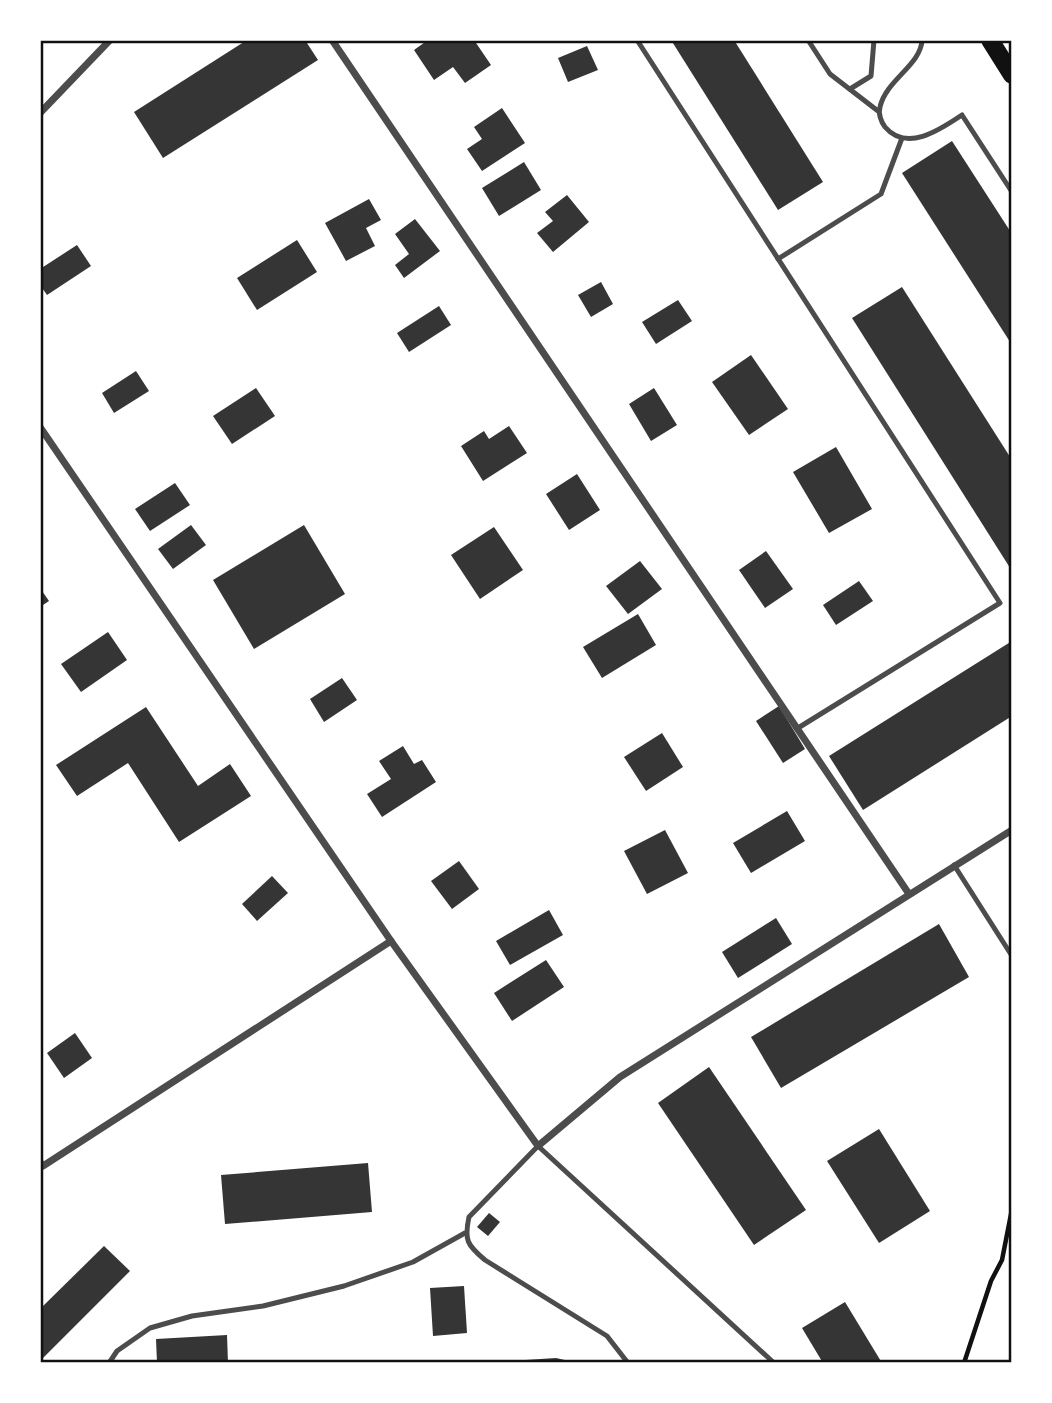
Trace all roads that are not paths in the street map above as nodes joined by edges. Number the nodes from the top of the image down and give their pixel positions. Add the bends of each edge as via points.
1 (110, 40) edge
2 (332, 40) edge
3 (637, 40) edge
4 (808, 40) edge
5 (874, 40) edge
6 (922, 40) edge
7 (990, 40) edge
8 (1012, 75) edge
9 (850, 89) junction
10 (878, 111) junction
11 (40, 113) edge
12 (902, 138) junction
13 (1012, 192) edge
14 (778, 259) junction
15 (40, 427) edge
16 (798, 728) junction
17 (1012, 830) edge
18 (954, 865) junction
19 (909, 894) junction
20 (390, 941) junction
21 (1012, 956) edge
22 (538, 1146) junction
23 (42, 1164) edge
24 (465, 1233) junction
25 (109, 1363) edge
26 (628, 1363) edge
27 (774, 1363) edge

1 - 11 street
2 - 16 street
3 - 14 lane
4 - 9 lane via 830,74
5 - 9 lane via 871,76
6 - 10 lane via 911,64 886,89
7 - 8 main road
9 - 10 lane
10 - 12 lane via 883,125
12 - 13 lane via 936,132 962,115
12 - 14 lane via 881,194
14 - 16 lane via 1000,603
15 - 20 street
16 - 19 street
17 - 18 street
18 - 19 street
18 - 21 lane
19 - 22 street via 620,1077
20 - 22 street
20 - 23 street
22 - 24 lane via 470,1217
22 - 27 lane
24 - 25 lane via 413,1262 344,1286 150,1328 117,1351
24 - 26 lane via 470,1247 485,1259 607,1336

